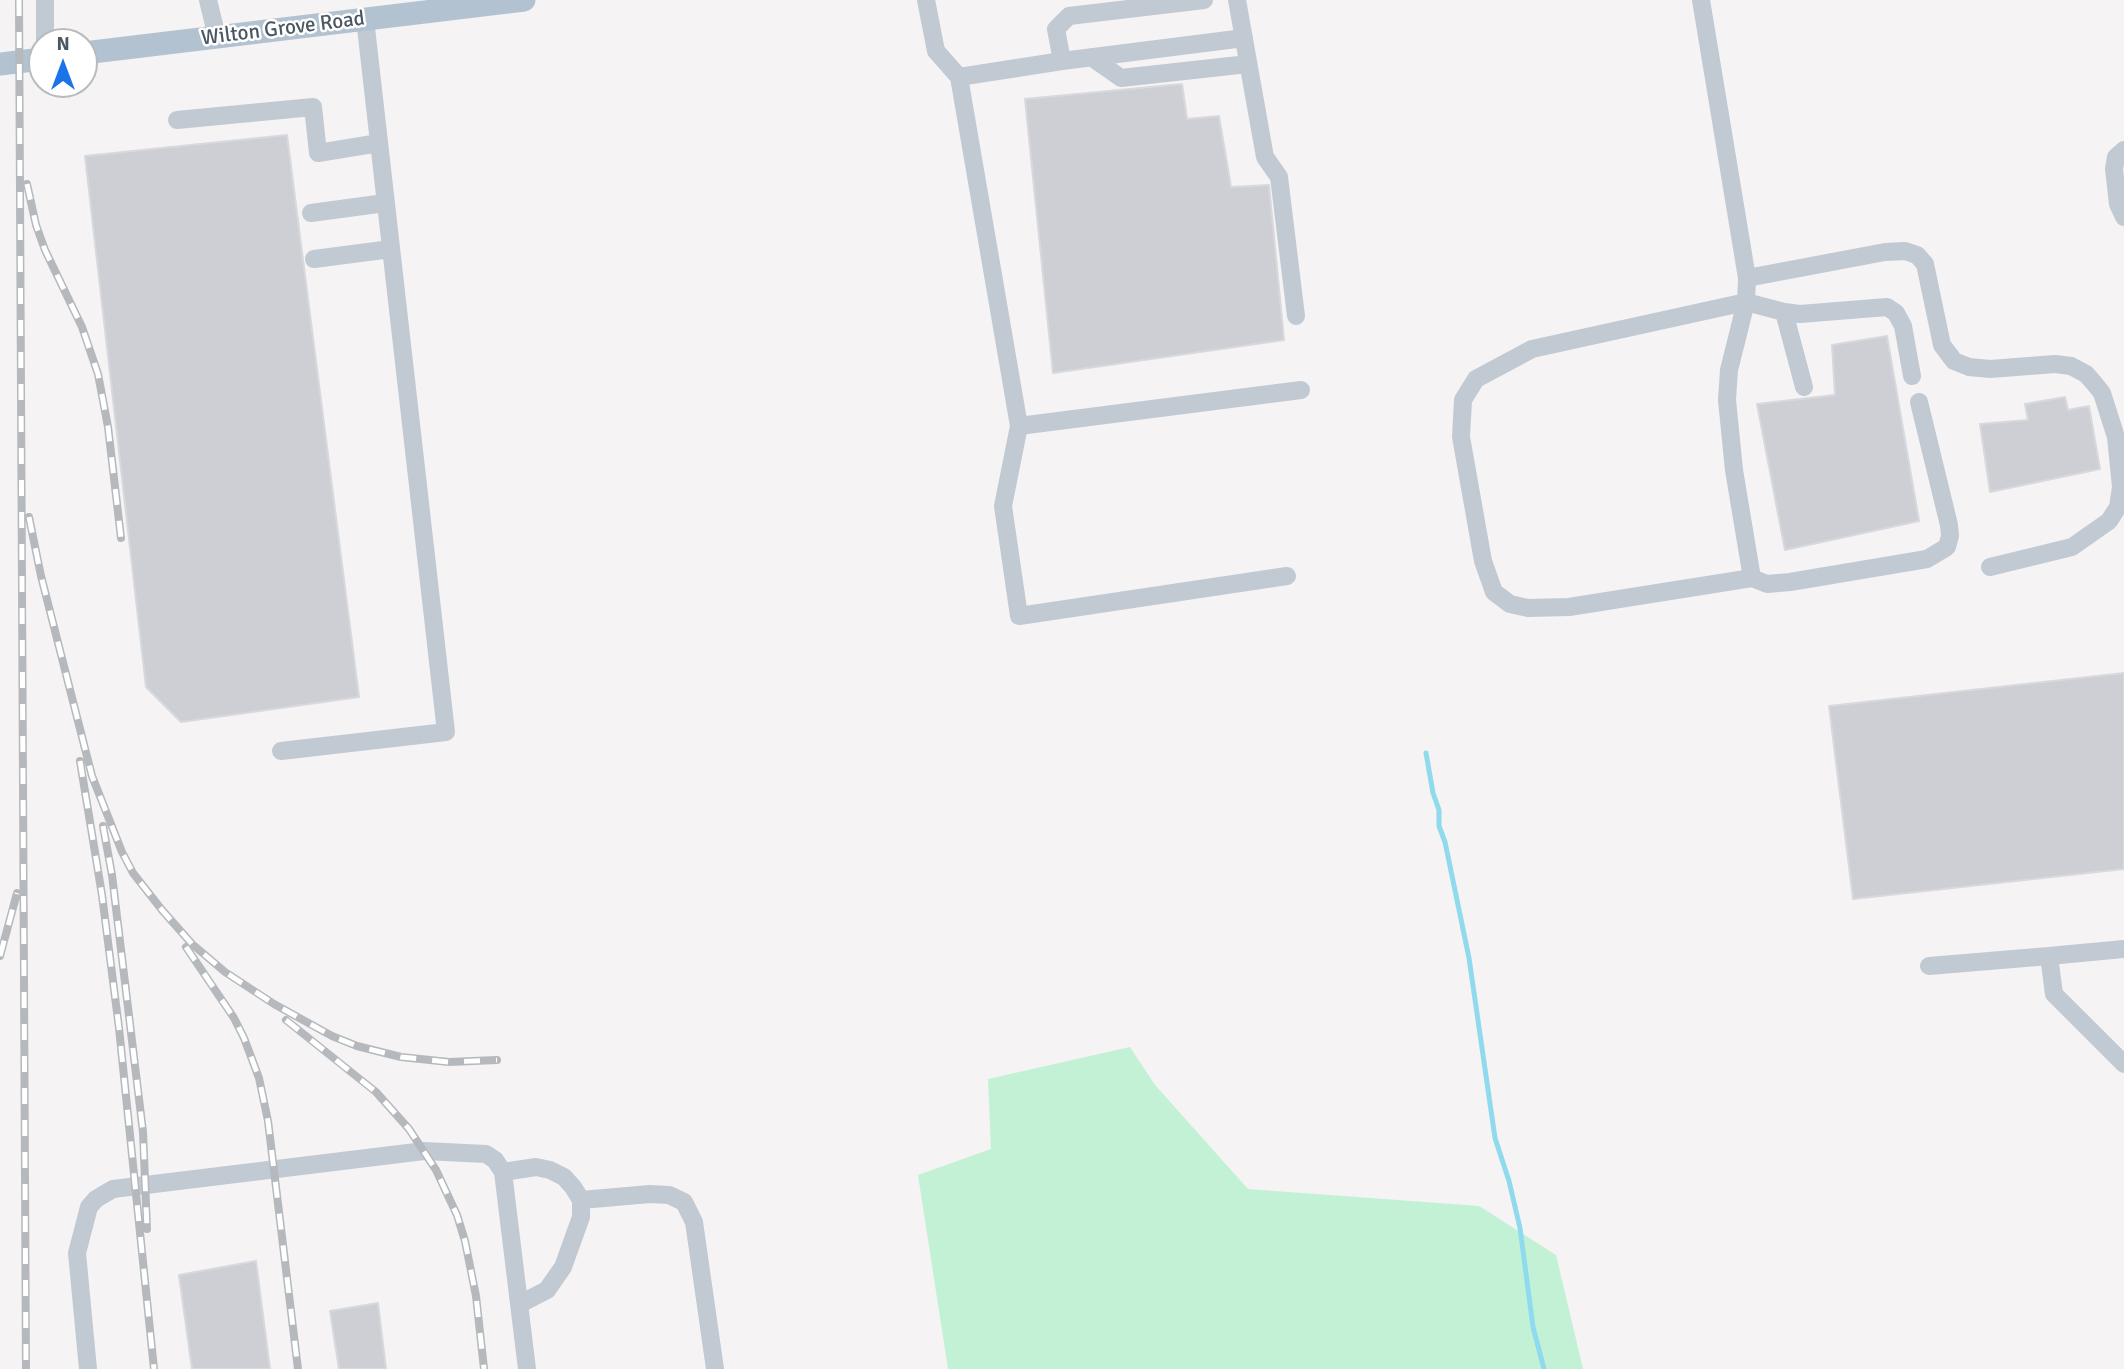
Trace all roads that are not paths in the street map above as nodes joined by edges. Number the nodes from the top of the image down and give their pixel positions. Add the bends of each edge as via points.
1 (45, 0) edge
2 (208, 0) edge
3 (524, 0) edge
4 (926, 0) edge
5 (1205, 0) edge
6 (1237, 0) edge
7 (1701, 0) edge
8 (365, 19) junction
9 (45, 28) edge
10 (217, 37) junction
11 (1244, 38) junction
12 (98, 51) edge
13 (1091, 57) junction
14 (28, 61) edge
15 (1062, 61) junction
16 (0, 64) edge
17 (1248, 64) junction
18 (959, 77) junction
19 (177, 120) dead end
20 (379, 143) junction
21 (2124, 150) edge
22 (385, 203) junction
23 (311, 213) dead end
24 (2124, 217) edge
25 (391, 249) junction
26 (314, 259) dead end
27 (1747, 278) junction
28 (1746, 302) junction
29 (1784, 312) junction
30 (1296, 316) dead end
31 (1912, 376) dead end
32 (1804, 387) dead end
33 (1301, 390) dead end
34 (1919, 402) dead end
35 (1019, 426) junction
36 (1990, 567) dead end
37 (1287, 576) dead end
38 (1752, 578) junction
39 (281, 751) dead end
40 (2124, 949) edge
41 (2049, 956) junction
42 (1929, 966) dead end
43 (2124, 1064) edge
44 (503, 1172) junction
45 (581, 1200) junction
46 (520, 1304) junction
47 (88, 1369) edge
48 (527, 1369) edge
49 (715, 1369) edge

1 - 9 lane
2 - 10 lane
3 - 8 main road, Wilton Grove Road
4 - 18 lane via 936,51
5 - 15 lane via 1069,16 1056,29
6 - 11 lane
7 - 27 lane
8 - 10 main road, Wilton Grove Road
8 - 20 lane
10 - 12 main road, Wilton Grove Road
11 - 13 lane
11 - 17 lane
13 - 15 lane
13 - 17 lane via 1121,78
14 - 16 main road
15 - 18 lane
17 - 30 lane via 1265,157 1279,177
18 - 35 lane
19 - 20 lane via 313,107 318,153
20 - 22 lane
21 - 24 lane via 2116,157 2114,169
22 - 23 lane
22 - 25 lane
25 - 26 lane
25 - 39 lane via 446,733
27 - 28 lane
27 - 36 lane via 1905,251 1925,264 1942,345 1954,361 1990,369 2055,364 2087,374 2102,393 2116,437 2121,487 2118,507 2109,521 2072,547
28 - 29 lane
28 - 38 lane via 1729,370 1727,400
28 - 38 lane via 1532,349 1476,379 1463,400 1461,437 1483,561 1494,592 1510,604 1569,607
29 - 31 lane via 1819,314 1887,307 1903,326
29 - 32 lane
33 - 35 lane
34 - 38 lane via 1949,524 1947,547 1927,559 1790,582 1767,584
35 - 37 lane via 1003,506 1019,616
40 - 41 lane
41 - 42 lane
41 - 43 lane via 2054,994
44 - 45 lane via 536,1167 550,1170 564,1177
44 - 46 lane
44 - 47 lane via 485,1154 425,1151 113,1188 89,1208 77,1253
45 - 46 lane via 581,1217 563,1267 547,1290
45 - 49 lane via 659,1194 684,1202 694,1222
46 - 48 lane

